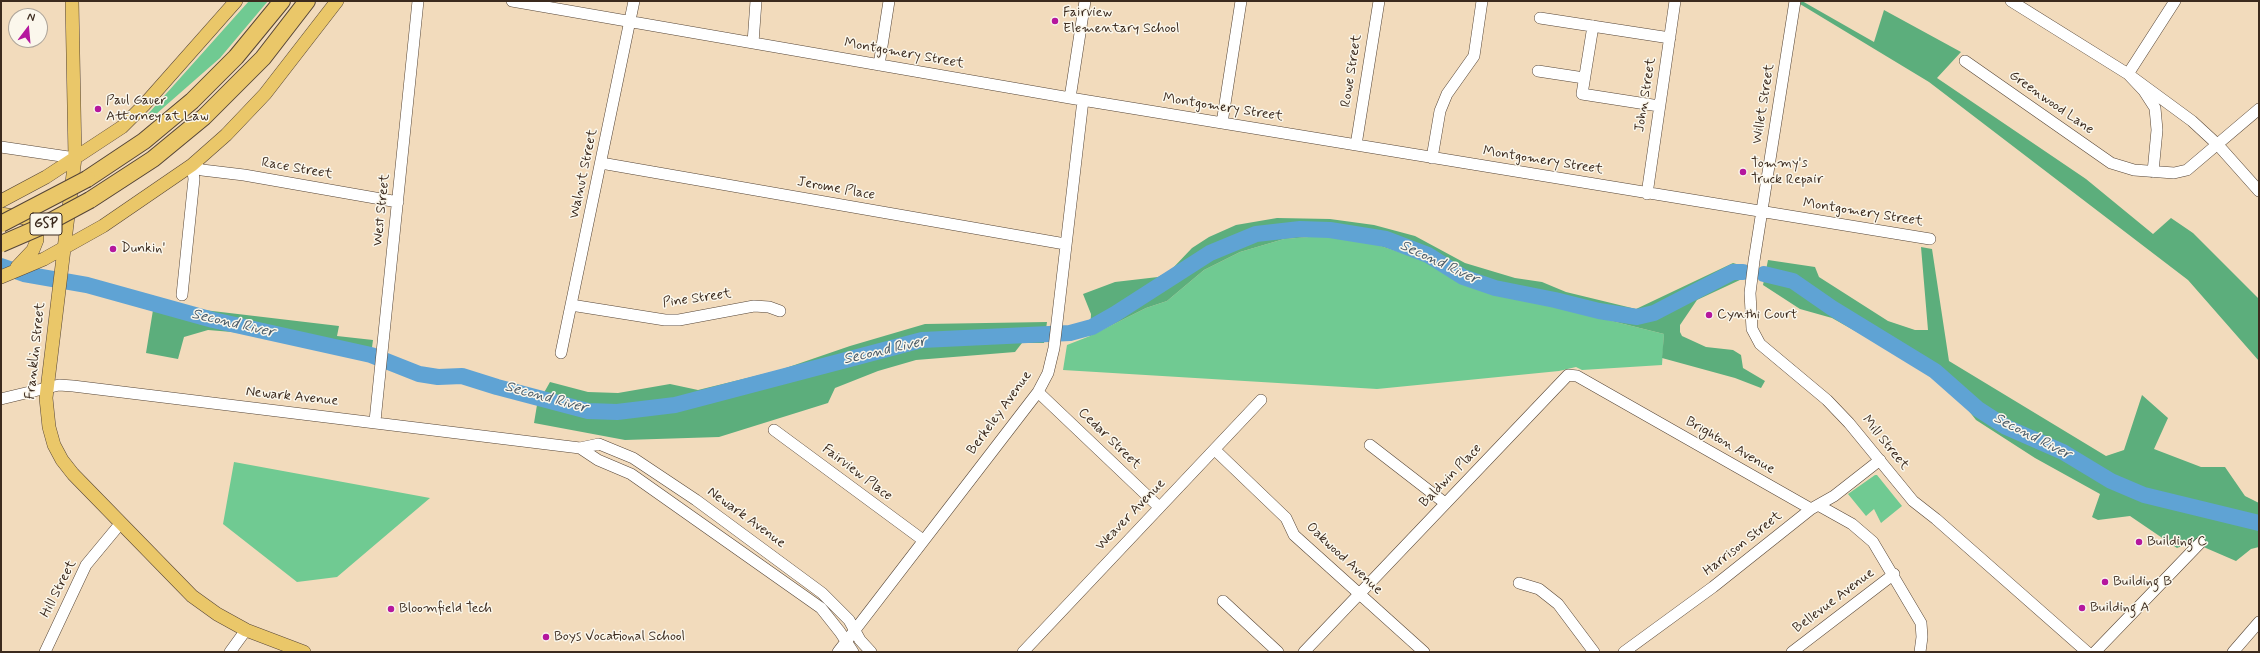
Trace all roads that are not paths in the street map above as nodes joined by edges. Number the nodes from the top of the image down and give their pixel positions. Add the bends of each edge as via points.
1 (72, 1) edge
2 (236, 1) edge
3 (282, 1) edge
4 (307, 1) edge
5 (338, 1) edge
6 (418, 1) edge
7 (512, 1) edge
8 (634, 1) edge
9 (756, 1) edge
10 (889, 1) edge
11 (1084, 1) edge
12 (1241, 1) edge
13 (1378, 1) edge
14 (1482, 1) edge
15 (1675, 1) edge
16 (1795, 1) edge
17 (2012, 1) edge
18 (2175, 1) edge
19 (1540, 18) dead end
20 (631, 22) junction
21 (1593, 26) junction
22 (1670, 38) junction
23 (752, 43) junction
24 (1965, 61) dead end
25 (879, 65) junction
26 (1538, 71) dead end
27 (2128, 74) junction
28 (1584, 78) junction
29 (1070, 98) junction
30 (1083, 100) junction
31 (1659, 106) junction
32 (2259, 109) edge
33 (1222, 123) junction
34 (1356, 145) junction
35 (2218, 145) junction
36 (1, 147) edge
37 (75, 158) junction
38 (1432, 158) junction
39 (601, 163) junction
40 (192, 165) junction
41 (2153, 172) junction
42 (2259, 191) edge
43 (1647, 194) junction
44 (1, 202) edge
45 (398, 202) junction
46 (1762, 212) junction
47 (1, 214) edge
48 (1, 224) edge
49 (1930, 240) dead end
50 (1, 244) edge
51 (1065, 244) junction
52 (64, 249) junction
53 (30, 263) junction
54 (2, 277) edge
55 (182, 295) dead end
56 (571, 305) junction
57 (780, 310) dead end
58 (561, 353) dead end
59 (47, 387) junction
60 (1038, 392) junction
61 (1, 398) edge
62 (1260, 400) dead end
63 (1634, 408) joint
64 (375, 421) junction
65 (774, 430) dead end
66 (1370, 445) dead end
67 (580, 448) junction
68 (1214, 450) junction
69 (1880, 460) junction
70 (1445, 503) junction
71 (1159, 507) junction
72 (1815, 507) junction
73 (120, 524) junction
74 (923, 540) junction
75 (2200, 543) dead end
76 (1894, 574) junction
77 (1519, 583) dead end
78 (1358, 594) junction
79 (1223, 601) dead end
80 (2259, 622) edge
81 (246, 630) junction
82 (855, 631) junction
83 (846, 642) junction
84 (44, 652) edge
85 (230, 652) edge
86 (304, 652) edge
87 (838, 652) edge
88 (853, 652) edge
89 (871, 652) edge
90 (1023, 652) edge
91 (1278, 652) edge
92 (1304, 652) edge
93 (1424, 652) edge
94 (1594, 652) edge
95 (1624, 652) edge
96 (1792, 652) edge
97 (1920, 652) edge
98 (2087, 652) edge
99 (2095, 652) edge
100 (2233, 652) edge

1 - 37 main road, Franklin Street
2 - 37 main road via 133,116 112,134
3 - 48 highway, GSP, bridge via 236,57 192,101 144,140 87,179
4 - 50 highway, GSP, bridge via 263,58 217,106 152,159 90,200 48,223
5 - 40 main road via 264,94 231,130
6 - 45 street, West Street
7 - 20 street, Montgomery Street
8 - 20 street, Walnut Street
9 - 23 street
10 - 25 street
11 - 29 street
12 - 33 street
13 - 34 street, Rowe Street
14 - 38 street via 1474,56 1447,94 1440,111
15 - 22 street, John Street
16 - 46 street, Willet Street
17 - 27 street
18 - 27 street
19 - 21 street
20 - 23 street, Montgomery Street
20 - 39 street, Walnut Street
21 - 22 street
21 - 28 street
22 - 31 street, John Street
23 - 25 street, Montgomery Street
24 - 41 street, Greenwood Lane via 2111,162 2122,167
25 - 29 street, Montgomery Street
26 - 28 street
27 - 35 street via 2192,121
27 - 41 street via 2155,108 2157,130
28 - 31 street via 1582,94
29 - 30 street, Montgomery Street
30 - 33 street, Montgomery Street
30 - 51 street, Berkeley Avenue
31 - 43 street, John Street
32 - 35 street, Greenwood Lane
33 - 34 street, Montgomery Street
34 - 38 street, Montgomery Street
35 - 41 street, Greenwood Lane via 2183,171
35 - 42 street
36 - 37 street
37 - 44 main road
37 - 52 main road, Franklin Street
38 - 43 street, Montgomery Street
39 - 51 street, Jerome Place
39 - 56 street, Walnut Street
40 - 45 street, Race Street via 202,170
40 - 52 main road via 118,217
40 - 55 street via 194,176
43 - 46 street, Montgomery Street
45 - 64 street, West Street
46 - 49 street, Montgomery Street
46 - 69 street, Mill Street via 1752,283 1752,329 1760,344 1827,400
47 - 53 main road via 20,216 35,226 36,245
51 - 60 street, Berkeley Avenue via 1054,348 1048,373
52 - 53 main road
52 - 59 main road, Franklin Street
53 - 54 main road
56 - 57 street, Pine Street via 665,320 679,320 758,305
56 - 58 street, Walnut Street
59 - 61 street, Newark Avenue
59 - 64 street, Newark Avenue via 73,386
59 - 73 main road, Franklin Street via 47,416 58,453 73,474
60 - 71 street, Cedar Street
60 - 74 street, Berkeley Avenue
62 - 68 street, Weaver Avenue
63 - 70 street, Baldwin Place via 1576,376 1568,375
63 - 72 street, Brighton Avenue
64 - 67 street, Newark Avenue
65 - 74 street, Fairview Place
66 - 70 street
67 - 82 street, Newark Avenue via 599,444 633,458 690,495 822,593 849,620
67 - 83 street, Newark Avenue via 598,460 631,474 821,608
68 - 71 street, Weaver Avenue
68 - 78 street, Oakwood Avenue via 1286,518 1294,535
69 - 72 street, Harrison Street via 1834,496
69 - 98 street, Mill Street via 1913,501
70 - 78 street, Baldwin Place
71 - 90 street, Weaver Avenue
72 - 76 street, Brighton Avenue via 1863,532 1873,542
72 - 95 street, Harrison Street via 1713,587
73 - 81 main road, Franklin Street via 192,596
73 - 84 street, Hill Street via 86,565
74 - 82 street, Berkeley Avenue
75 - 99 street
76 - 96 street, Bellevue Avenue
76 - 97 street, Brighton Avenue via 1921,623
77 - 94 street via 1539,589 1558,604
78 - 92 street, Baldwin Place
78 - 93 street, Oakwood Avenue
79 - 91 street
80 - 100 street
81 - 85 street
81 - 86 main road, Franklin Street
82 - 83 street, Berkeley Avenue
82 - 89 street, Newark Avenue
83 - 87 street, Berkeley Avenue
83 - 88 street, Newark Avenue

